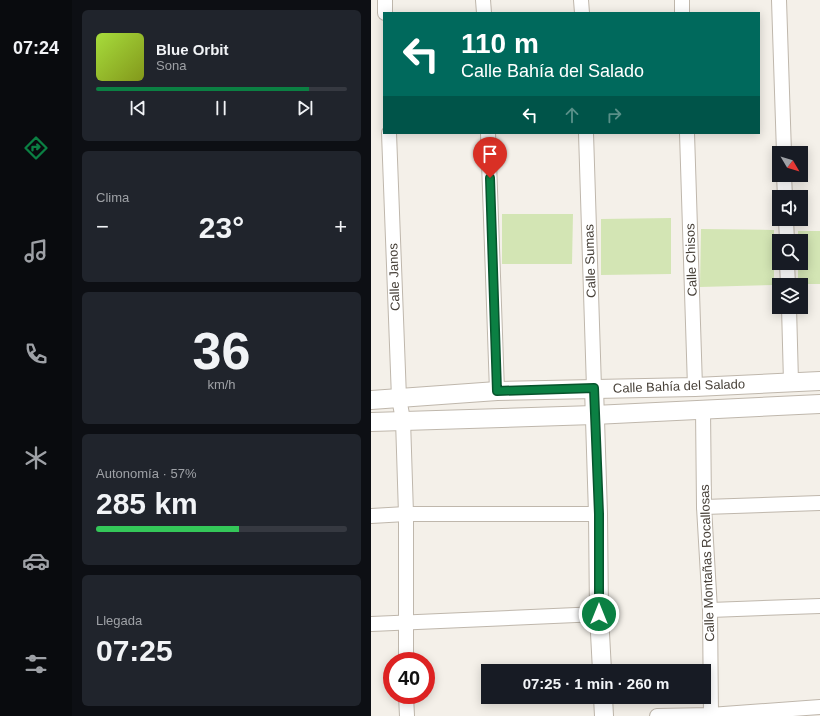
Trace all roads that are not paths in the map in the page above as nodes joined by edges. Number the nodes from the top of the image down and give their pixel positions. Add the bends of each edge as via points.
1 (385, 0) edge
2 (483, 0) edge
3 (581, 0) edge
4 (682, 0) edge
5 (779, 0) edge
6 (385, 12) edge
7 (484, 12) edge
8 (581, 12) edge
9 (682, 12) edge
10 (389, 134) edge
11 (488, 134) edge
12 (586, 134) edge
13 (687, 134) edge
14 (784, 146) edge
15 (789, 314) edge
16 (820, 381) edge
17 (791, 382) junction
18 (695, 387) junction
19 (594, 388) junction
20 (497, 391) junction
21 (399, 398) junction
22 (371, 400) edge
23 (820, 404) edge
24 (703, 409) junction
25 (594, 415) junction
26 (403, 420) junction
27 (371, 422) edge
28 (820, 503) edge
29 (704, 507) junction
30 (406, 514) junction
31 (599, 514) junction
32 (371, 516) edge
33 (820, 606) edge
34 (710, 610) junction
35 (599, 614) junction
36 (371, 624) edge
37 (406, 624) junction
38 (406, 652) edge
39 (602, 664) edge
40 (406, 704) edge
41 (603, 704) edge
42 (818, 710) edge
43 (711, 715) edge
44 (407, 716) edge
45 (604, 716) edge
46 (657, 716) edge

1 - 6 street
2 - 7 street
3 - 8 street
4 - 9 street
5 - 14 street
10 - 21 street, Calle Janos
11 - 20 street
12 - 19 street, Calle Sumas
13 - 18 street, Calle Chisos
15 - 17 street
16 - 17 street, Calle Bahía del Salado
17 - 18 street, Calle Bahía del Salado
18 - 19 street, Calle Bahía del Salado
19 - 20 street, Calle Bahía del Salado
19 - 25 street
20 - 21 street, Calle Bahía del Salado
21 - 22 street, Calle Bahía del Salado
21 - 26 street, Calle Janos
23 - 24 street, Calle Bahía del Salado
24 - 25 street, Calle Bahía del Salado
24 - 29 street, Calle Montañas Rocallosas
25 - 26 street, Calle Bahía del Salado
25 - 31 street
26 - 27 street, Calle Bahía del Salado
26 - 30 street, Calle Janos
28 - 29 street
29 - 34 street, Calle Montañas Rocallosas
30 - 31 street
30 - 32 street
30 - 37 street, Calle Janos
31 - 35 street
33 - 34 street
34 - 43 street, Calle Montañas Rocallosas
35 - 37 street
35 - 39 street
36 - 37 street
37 - 38 street, Calle Janos
40 - 44 street
41 - 45 street
42 - 43 street
43 - 46 street

